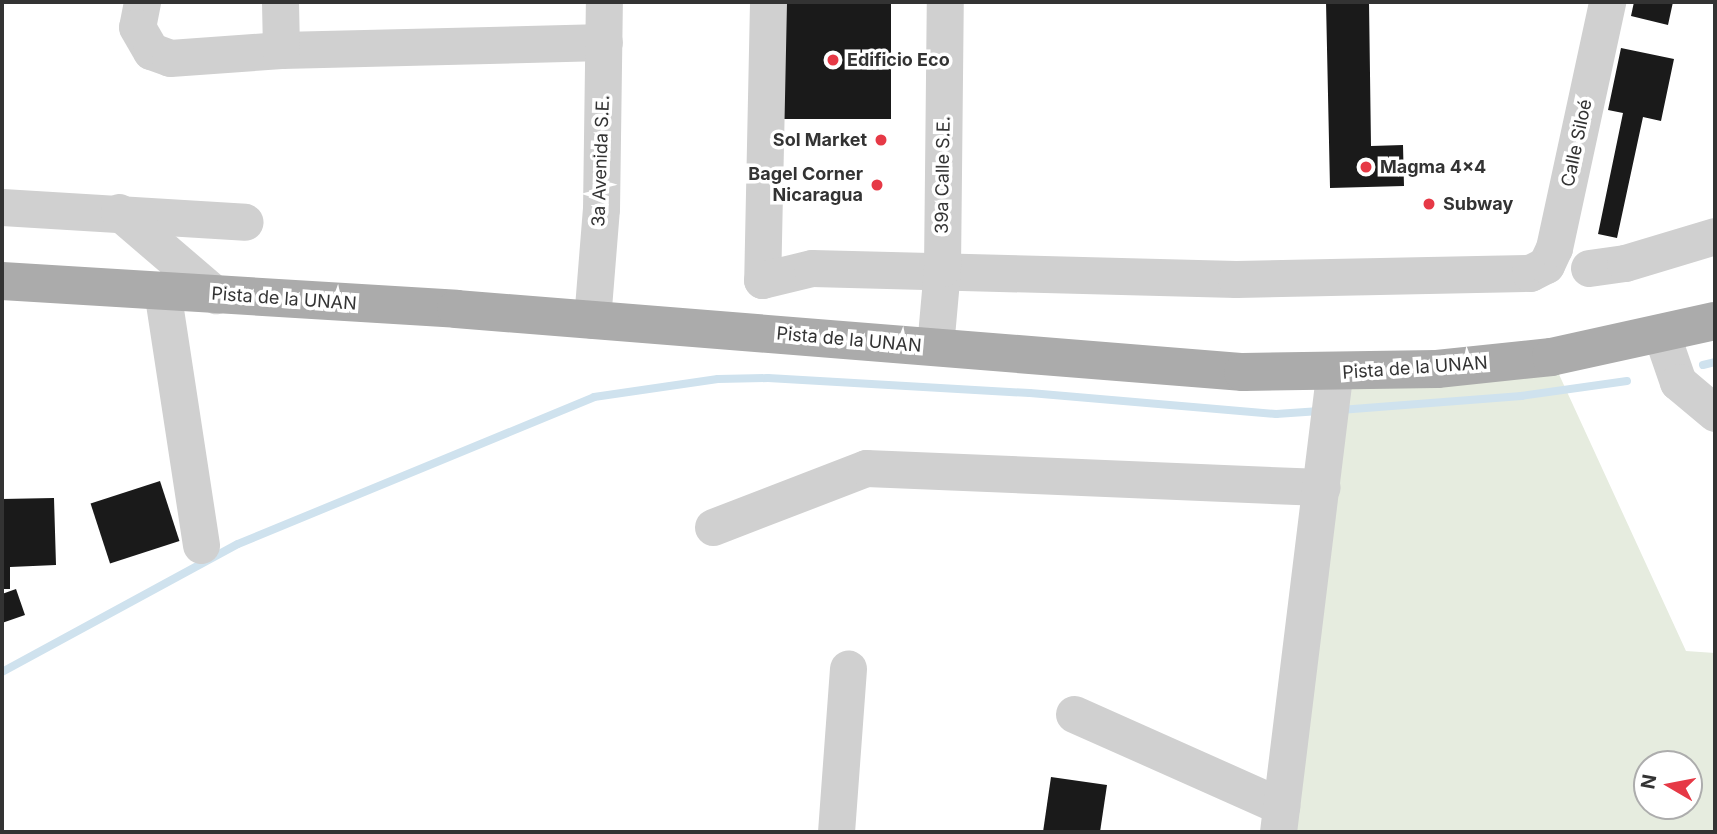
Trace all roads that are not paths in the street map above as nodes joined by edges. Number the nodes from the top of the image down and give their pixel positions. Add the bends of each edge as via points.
1 (142, 2) edge
2 (280, 2) edge
3 (604, 2) edge
4 (768, 2) edge
5 (945, 2) edge
6 (1607, 2) edge
7 (604, 42) junction
8 (281, 50) junction
9 (2, 207) edge
10 (119, 212) junction
11 (245, 222) dead end
12 (1715, 236) edge
13 (942, 268) junction
14 (1589, 268) dead end
15 (2, 281) edge
16 (162, 290) junction
17 (216, 295) junction
18 (592, 320) junction
19 (1696, 322) edge
20 (935, 347) junction
21 (1333, 392) junction
22 (1715, 413) edge
23 (1322, 487) junction
24 (713, 527) dead end
25 (201, 545) dead end
26 (848, 668) dead end
27 (1074, 714) dead end
28 (1279, 819) edge
29 (836, 832) edge

1 - 8 street via 137,27 152,51 170,58
2 - 8 street
3 - 7 street, 3a Avenida S.E.
4 - 13 street via 762,280 812,268
5 - 13 street, 39a Calle S.E.
6 - 13 street, Calle Siloé via 1554,248 1546,265 1530,273 1236,279
7 - 8 street
7 - 18 street, 3a Avenida S.E. via 601,209
9 - 10 street
10 - 11 street
10 - 17 street
12 - 14 street via 1625,263
13 - 20 street, 39a Calle S.E.
15 - 16 main road, Pista de la UNAN
16 - 17 main road, Pista de la UNAN
16 - 25 street
17 - 18 main road, Pista de la UNAN
18 - 20 main road, Pista de la UNAN
19 - 21 main road, Pista de la UNAN via 1551,357 1437,369
19 - 22 street via 1678,382
20 - 21 main road, Pista de la UNAN via 1231,371
21 - 23 street
23 - 24 street via 866,468
23 - 28 street
26 - 29 street
27 - 28 street

